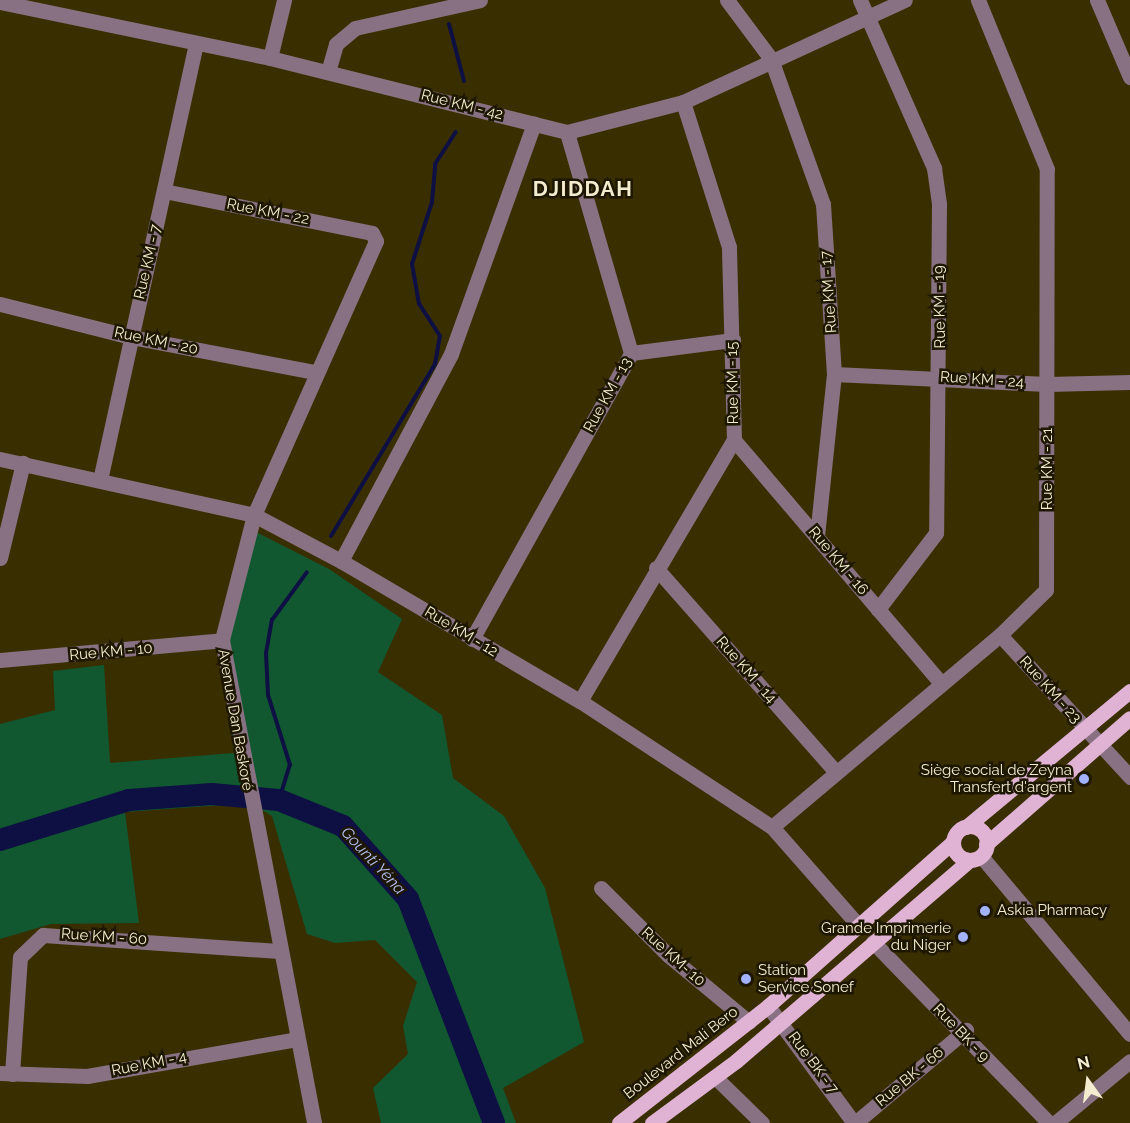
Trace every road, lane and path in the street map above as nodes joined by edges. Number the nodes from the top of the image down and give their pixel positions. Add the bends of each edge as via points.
1 (284, 0) edge
2 (480, 0) edge
3 (727, 0) edge
4 (860, 0) edge
5 (905, 0) edge
6 (978, 0) edge
7 (1097, 0) edge
8 (0, 2) edge
9 (424, 6) edge
10 (867, 17) junction
11 (196, 44) junction
12 (270, 58) junction
13 (771, 59) junction
14 (328, 72) junction
15 (1130, 77) edge
16 (683, 102) junction
17 (534, 123) junction
18 (567, 132) junction
19 (164, 191) junction
20 (372, 233) joint
21 (0, 304) edge
22 (131, 337) junction
23 (733, 340) junction
24 (631, 353) junction
25 (314, 372) junction
26 (834, 374) junction
27 (941, 377) junction
28 (1130, 382) edge
29 (1047, 384) junction
30 (734, 440) junction
31 (0, 459) edge
32 (23, 464) junction
33 (100, 480) junction
34 (254, 515) junction
35 (817, 535) junction
36 (0, 558) edge
37 (341, 561) junction
38 (656, 568) junction
39 (878, 609) junction
40 (1000, 635) junction
41 (472, 639) junction
42 (222, 640) junction
43 (0, 660) edge
44 (941, 683) junction
45 (1130, 691) edge
46 (580, 701) junction
47 (1130, 718) edge
48 (1086, 729) junction
49 (1100, 744) junction
50 (836, 772) junction
51 (1130, 777) edge
52 (772, 827) junction
53 (966, 827) junction
54 (953, 842) junction
55 (979, 853) junction
56 (601, 888) dead end
57 (859, 926) junction
58 (873, 942) junction
59 (278, 951) junction
60 (768, 1006) junction
61 (783, 1021) junction
62 (749, 1022) junction
63 (963, 1032) junction
64 (1130, 1034) edge
65 (297, 1039) junction
66 (1130, 1061) edge
67 (6, 1073) edge
68 (715, 1077) junction
69 (314, 1123) edge
70 (619, 1123) edge
71 (652, 1123) edge
72 (762, 1123) edge
73 (854, 1123) edge
74 (1048, 1123) edge
75 (1055, 1123) edge

1 - 12 street
2 - 9 street
3 - 13 street, Rue KM - 17
4 - 10 street, Rue KM - 19
5 - 10 street, Rue KM - 42
6 - 29 street, Rue KM - 21 via 1046,162
7 - 15 street
8 - 11 street, Rue KM - 42
9 - 14 street via 355,28 336,44
10 - 13 street, Rue KM - 42
10 - 27 street, Rue KM - 19 via 938,185
11 - 12 street, Rue KM - 42
11 - 19 street, Rue KM - 7
12 - 14 street, Rue KM - 42
13 - 16 street, Rue KM - 42
13 - 26 street, Rue KM - 17 via 820,189
14 - 17 street, Rue KM - 42
16 - 18 street, Rue KM - 42
16 - 23 street, Rue KM - 15 via 729,248
17 - 18 street, Rue KM - 42
17 - 37 street via 451,354
18 - 24 street, Rue KM - 13
19 - 20 street, Rue KM - 22
19 - 22 street, Rue KM - 7
20 - 25 street, Avenue Dan Baskoré via 376,241
21 - 22 street, Rue KM - 20
22 - 25 street, Rue KM - 20
22 - 33 street, Rue KM - 7
23 - 24 street
23 - 30 street, Rue KM - 15
24 - 41 street, Rue KM - 13
25 - 34 street, Avenue Dan Baskoré
26 - 27 street, Rue KM - 24
26 - 35 street, Rue KM - 17
27 - 29 street, Rue KM - 24
27 - 39 street, Rue KM - 19 via 936,533
28 - 29 street, Rue KM - 24
29 - 40 street, Rue KM - 21 via 1046,590
30 - 35 street, Rue KM - 16
30 - 38 street, Rue KM - 15
31 - 32 street, Rue KM - 12
32 - 33 street, Rue KM - 12
32 - 36 street
33 - 34 street, Rue KM - 12
34 - 37 street, Rue KM - 12
34 - 42 street, Avenue Dan Baskoré
35 - 39 street, Rue KM - 16
37 - 41 street, Rue KM - 12
38 - 46 street, Rue KM - 15
38 - 50 street, Rue KM - 14
39 - 44 street, Rue KM - 16
40 - 44 street, Rue KM - 21
40 - 48 street, Rue KM - 23
41 - 46 street, Rue KM - 12
42 - 43 street, Rue KM - 10
42 - 59 street, Avenue Dan Baskoré
44 - 50 street, Rue KM - 21
45 - 48 main road, Boulevard Mali Bero
46 - 52 street, Rue KM - 12
47 - 49 main road
48 - 49 street, Rue KM - 23
48 - 53 main road, Boulevard Mali Bero
49 - 51 street, Rue KM - 23
49 - 55 main road
50 - 52 street, Rue KM - 21
52 - 57 street, Rue KM - 12
53 - 54 main road, Boulevard Mali Bero
53 - 55 main road via 980,830
54 - 55 main road via 956,853
54 - 57 main road, Boulevard Mali Bero
55 - 58 main road
55 - 64 street
56 - 62 street, Rue KM- 10 via 668,955
57 - 60 main road, Boulevard Mali Bero
58 - 61 main road
58 - 63 street, Rue BK - 9
59 - 65 street, Avenue Dan Baskoré
59 - 67 street, Rue KM - 60 via 43,935 20,957
60 - 61 street, Rue BK - 7
60 - 62 main road, Boulevard Mali Bero
61 - 68 main road
61 - 73 street, Rue BK - 7
62 - 70 main road, Boulevard Mali Bero
63 - 73 street, Rue BK - 66
63 - 74 street, Rue BK - 9
65 - 67 street, Rue KM - 4 via 87,1076
65 - 69 street, Avenue Dan Baskoré
66 - 75 street
68 - 71 main road
68 - 72 street

